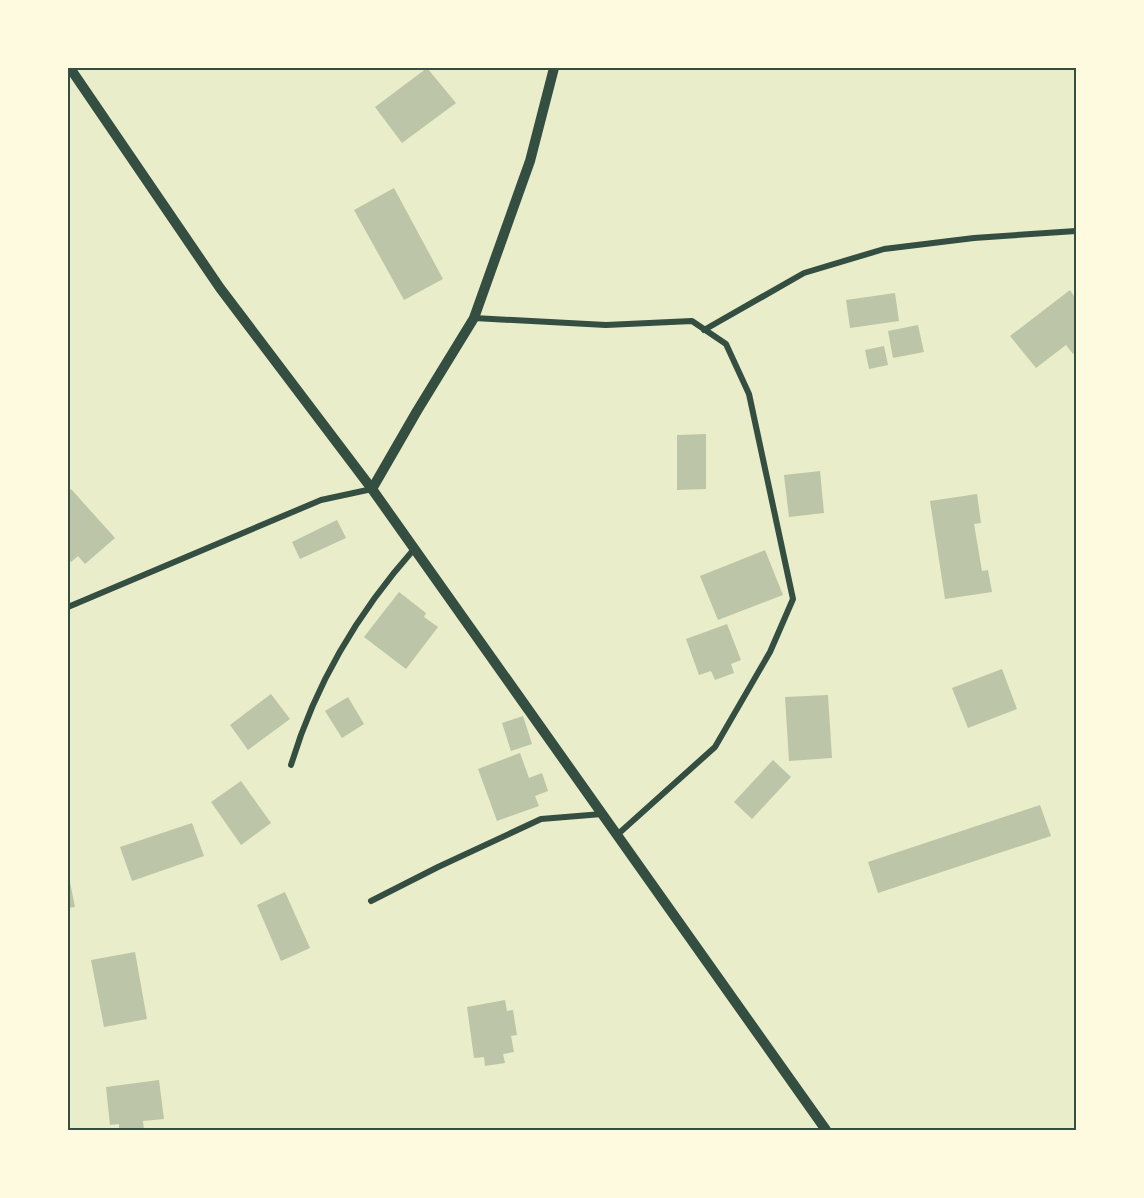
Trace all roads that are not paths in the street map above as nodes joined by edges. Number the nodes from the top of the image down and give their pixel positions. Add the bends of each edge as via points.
1 (70, 68) edge
2 (554, 68) edge
3 (1077, 231) edge
4 (474, 318) junction
5 (704, 330) junction
6 (372, 489) junction
7 (415, 548) junction
8 (68, 607) edge
9 (291, 765) dead end
10 (602, 814) junction
11 (617, 835) junction
12 (371, 901) dead end
13 (826, 1131) edge

1 - 6 street via 220,288
2 - 4 street via 530,161
3 - 5 street via 884,249 804,273
4 - 5 street via 606,325 692,321
4 - 6 street
5 - 11 street via 726,344 749,394 793,599 770,652 715,747
6 - 7 street
6 - 8 street via 321,500
7 - 9 street via 386,580 333,662 302,727
7 - 10 street
10 - 11 street
10 - 12 street via 541,819
11 - 13 street

